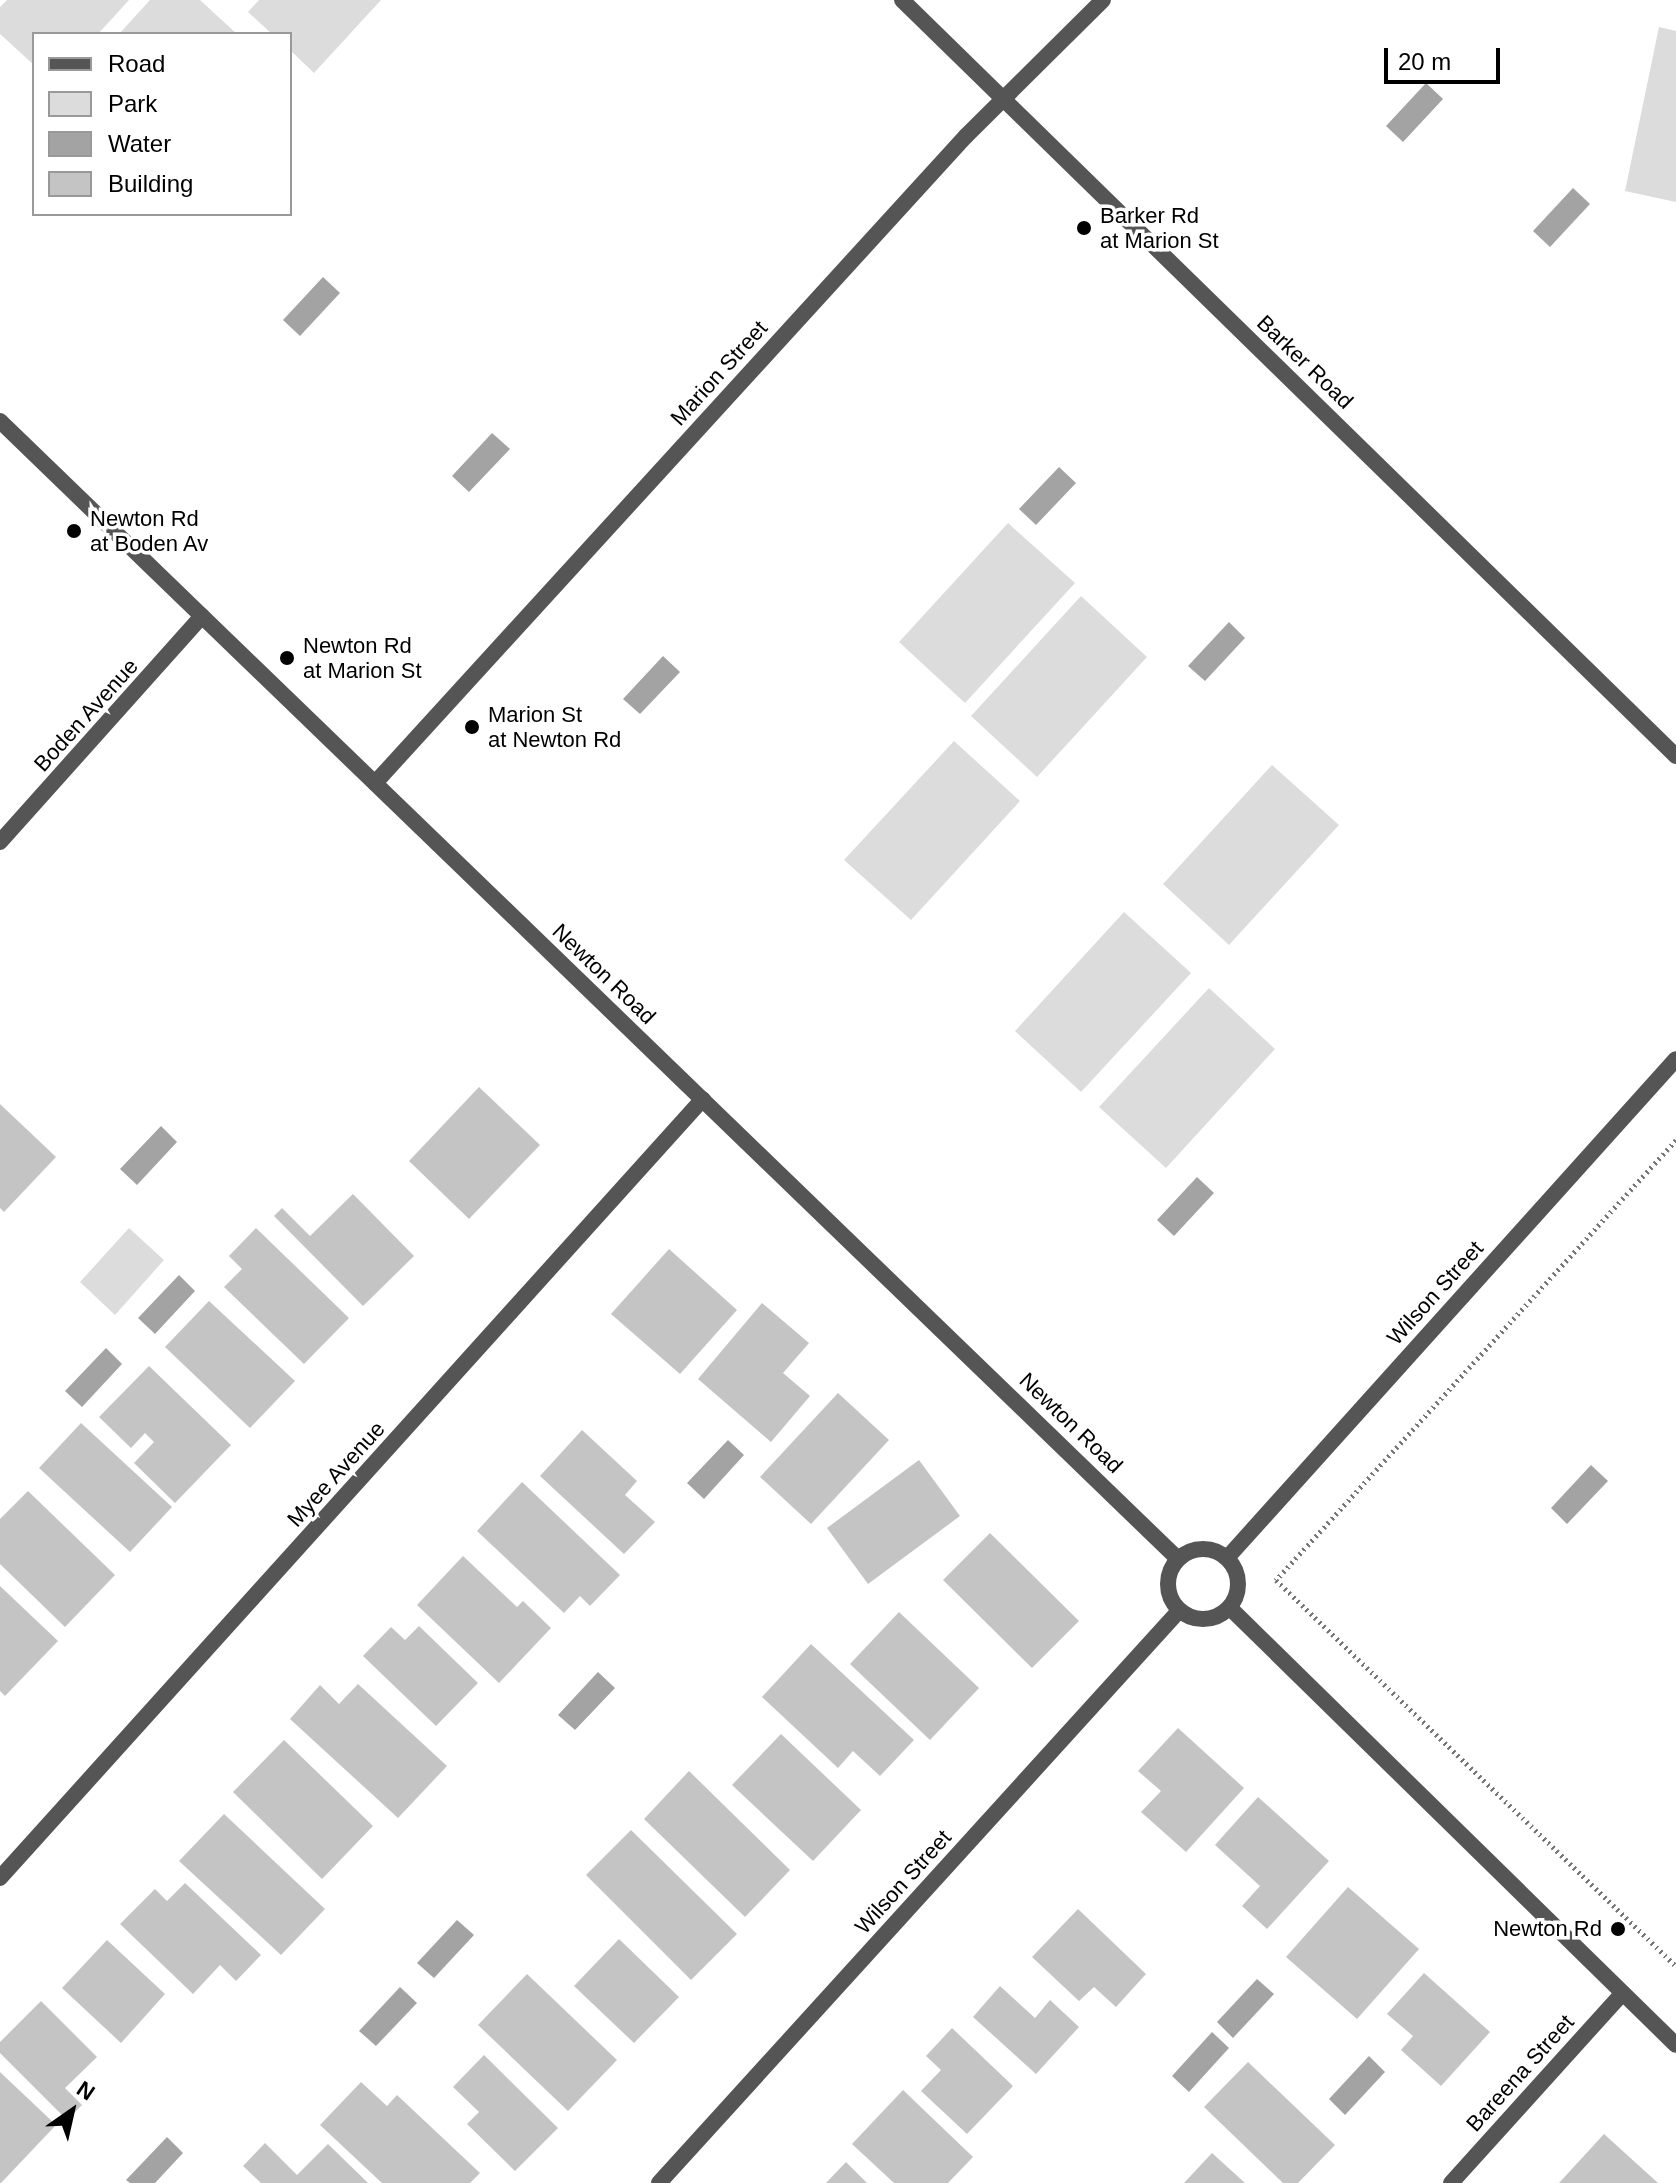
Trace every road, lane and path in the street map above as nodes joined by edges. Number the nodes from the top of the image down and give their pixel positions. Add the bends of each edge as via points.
1 (902, 0) edge
2 (1103, 0) edge
3 (1005, 100) junction
4 (0, 421) edge
5 (202, 616) junction
6 (1676, 756) edge
7 (375, 783) junction
8 (0, 842) edge
9 (1676, 1059) edge
10 (703, 1099) junction
11 (1676, 1140) edge
12 (1227, 1558) junction
13 (1178, 1559) junction
14 (1230, 1608) junction
15 (1179, 1611) junction
16 (0, 1878) edge
17 (1676, 1966) edge
18 (1622, 1994) junction
19 (1676, 2045) edge
20 (659, 2183) edge
21 (1451, 2183) edge

1 - 3 street, Barker Road
2 - 3 street, Marion Street
3 - 6 street, Barker Road
3 - 7 street, Marion Street
4 - 5 street, Newton Road
5 - 7 street, Newton Road
5 - 8 street, Boden Avenue
7 - 10 street, Newton Road
9 - 12 street, Wilson Street
10 - 13 street, Newton Road
10 - 16 street, Myee Avenue
11 - 17 path via 1276,1580
12 - 13 street via 1208,1549
12 - 14 street via 1239,1588
13 - 15 street via 1168,1591
14 - 15 street via 1199,1620
14 - 18 street
15 - 20 street, Wilson Street
18 - 19 street
18 - 21 street, Bareena Street

